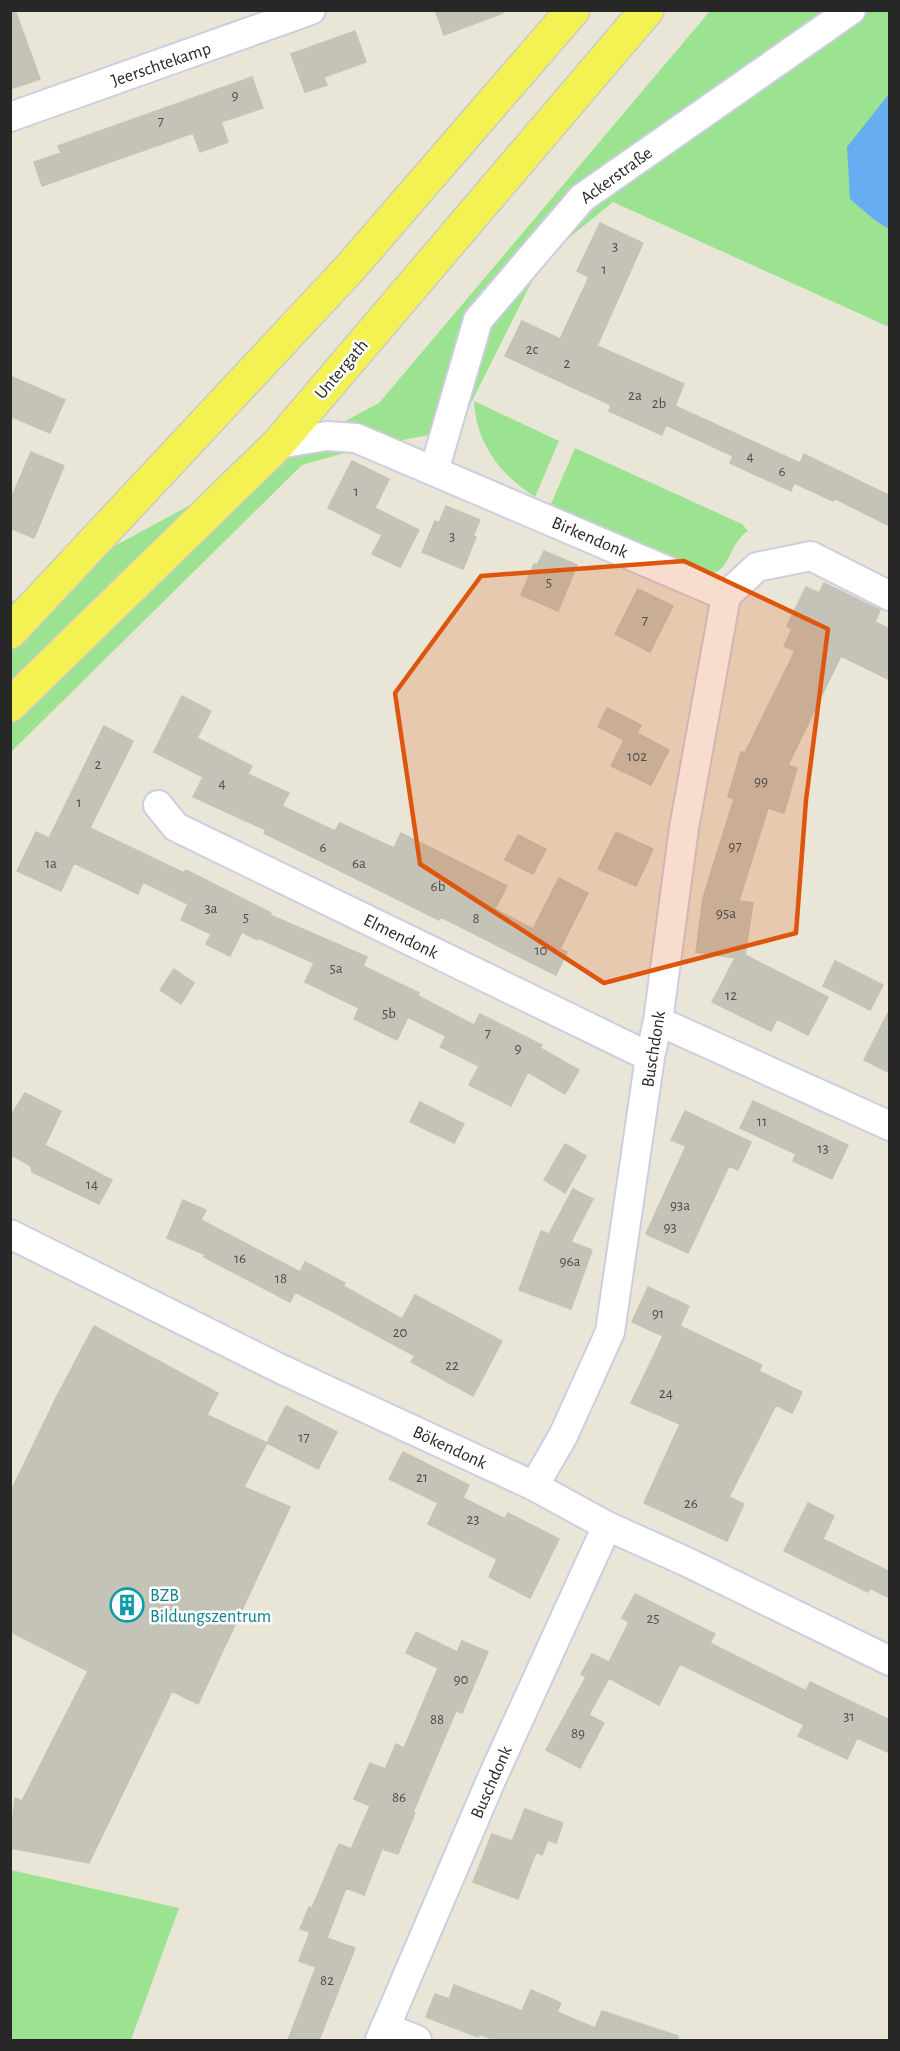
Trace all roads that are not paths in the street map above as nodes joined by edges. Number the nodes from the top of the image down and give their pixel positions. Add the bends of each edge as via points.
1 (311, 10) edge
2 (573, 10) edge
3 (648, 10) edge
4 (851, 10) edge
5 (10, 117) edge
6 (278, 444) junction
7 (434, 471) junction
8 (726, 596) junction
9 (890, 596) edge
10 (10, 632) edge
11 (10, 705) edge
12 (158, 805) dead end
13 (658, 1021) junction
14 (651, 1057) junction
15 (890, 1126) edge
16 (10, 1234) edge
17 (534, 1486) junction
18 (608, 1526) junction
19 (890, 1661) edge
20 (383, 2034) edge
21 (417, 2040) edge

1 - 5 street, Jeerschtekamp
2 - 10 main road via 350,268
3 - 6 main road, Untergath
4 - 7 street, Ackerstraße via 582,198 478,320
6 - 7 street, Birkendonk via 327,436 356,438
6 - 11 main road, Untergath
7 - 8 street, Birkendonk
8 - 9 street via 758,567 810,556
8 - 13 street, Buschdonk via 684,828
12 - 14 street, Elmendonk via 176,826
13 - 14 street, Buschdonk
13 - 15 street
14 - 17 street, Buschdonk via 610,1332 563,1436
16 - 17 street, Bökendonk via 283,1370
17 - 18 street, Bökendonk
18 - 19 street, Bökendonk
18 - 20 street, Buschdonk via 492,1778
20 - 21 street

